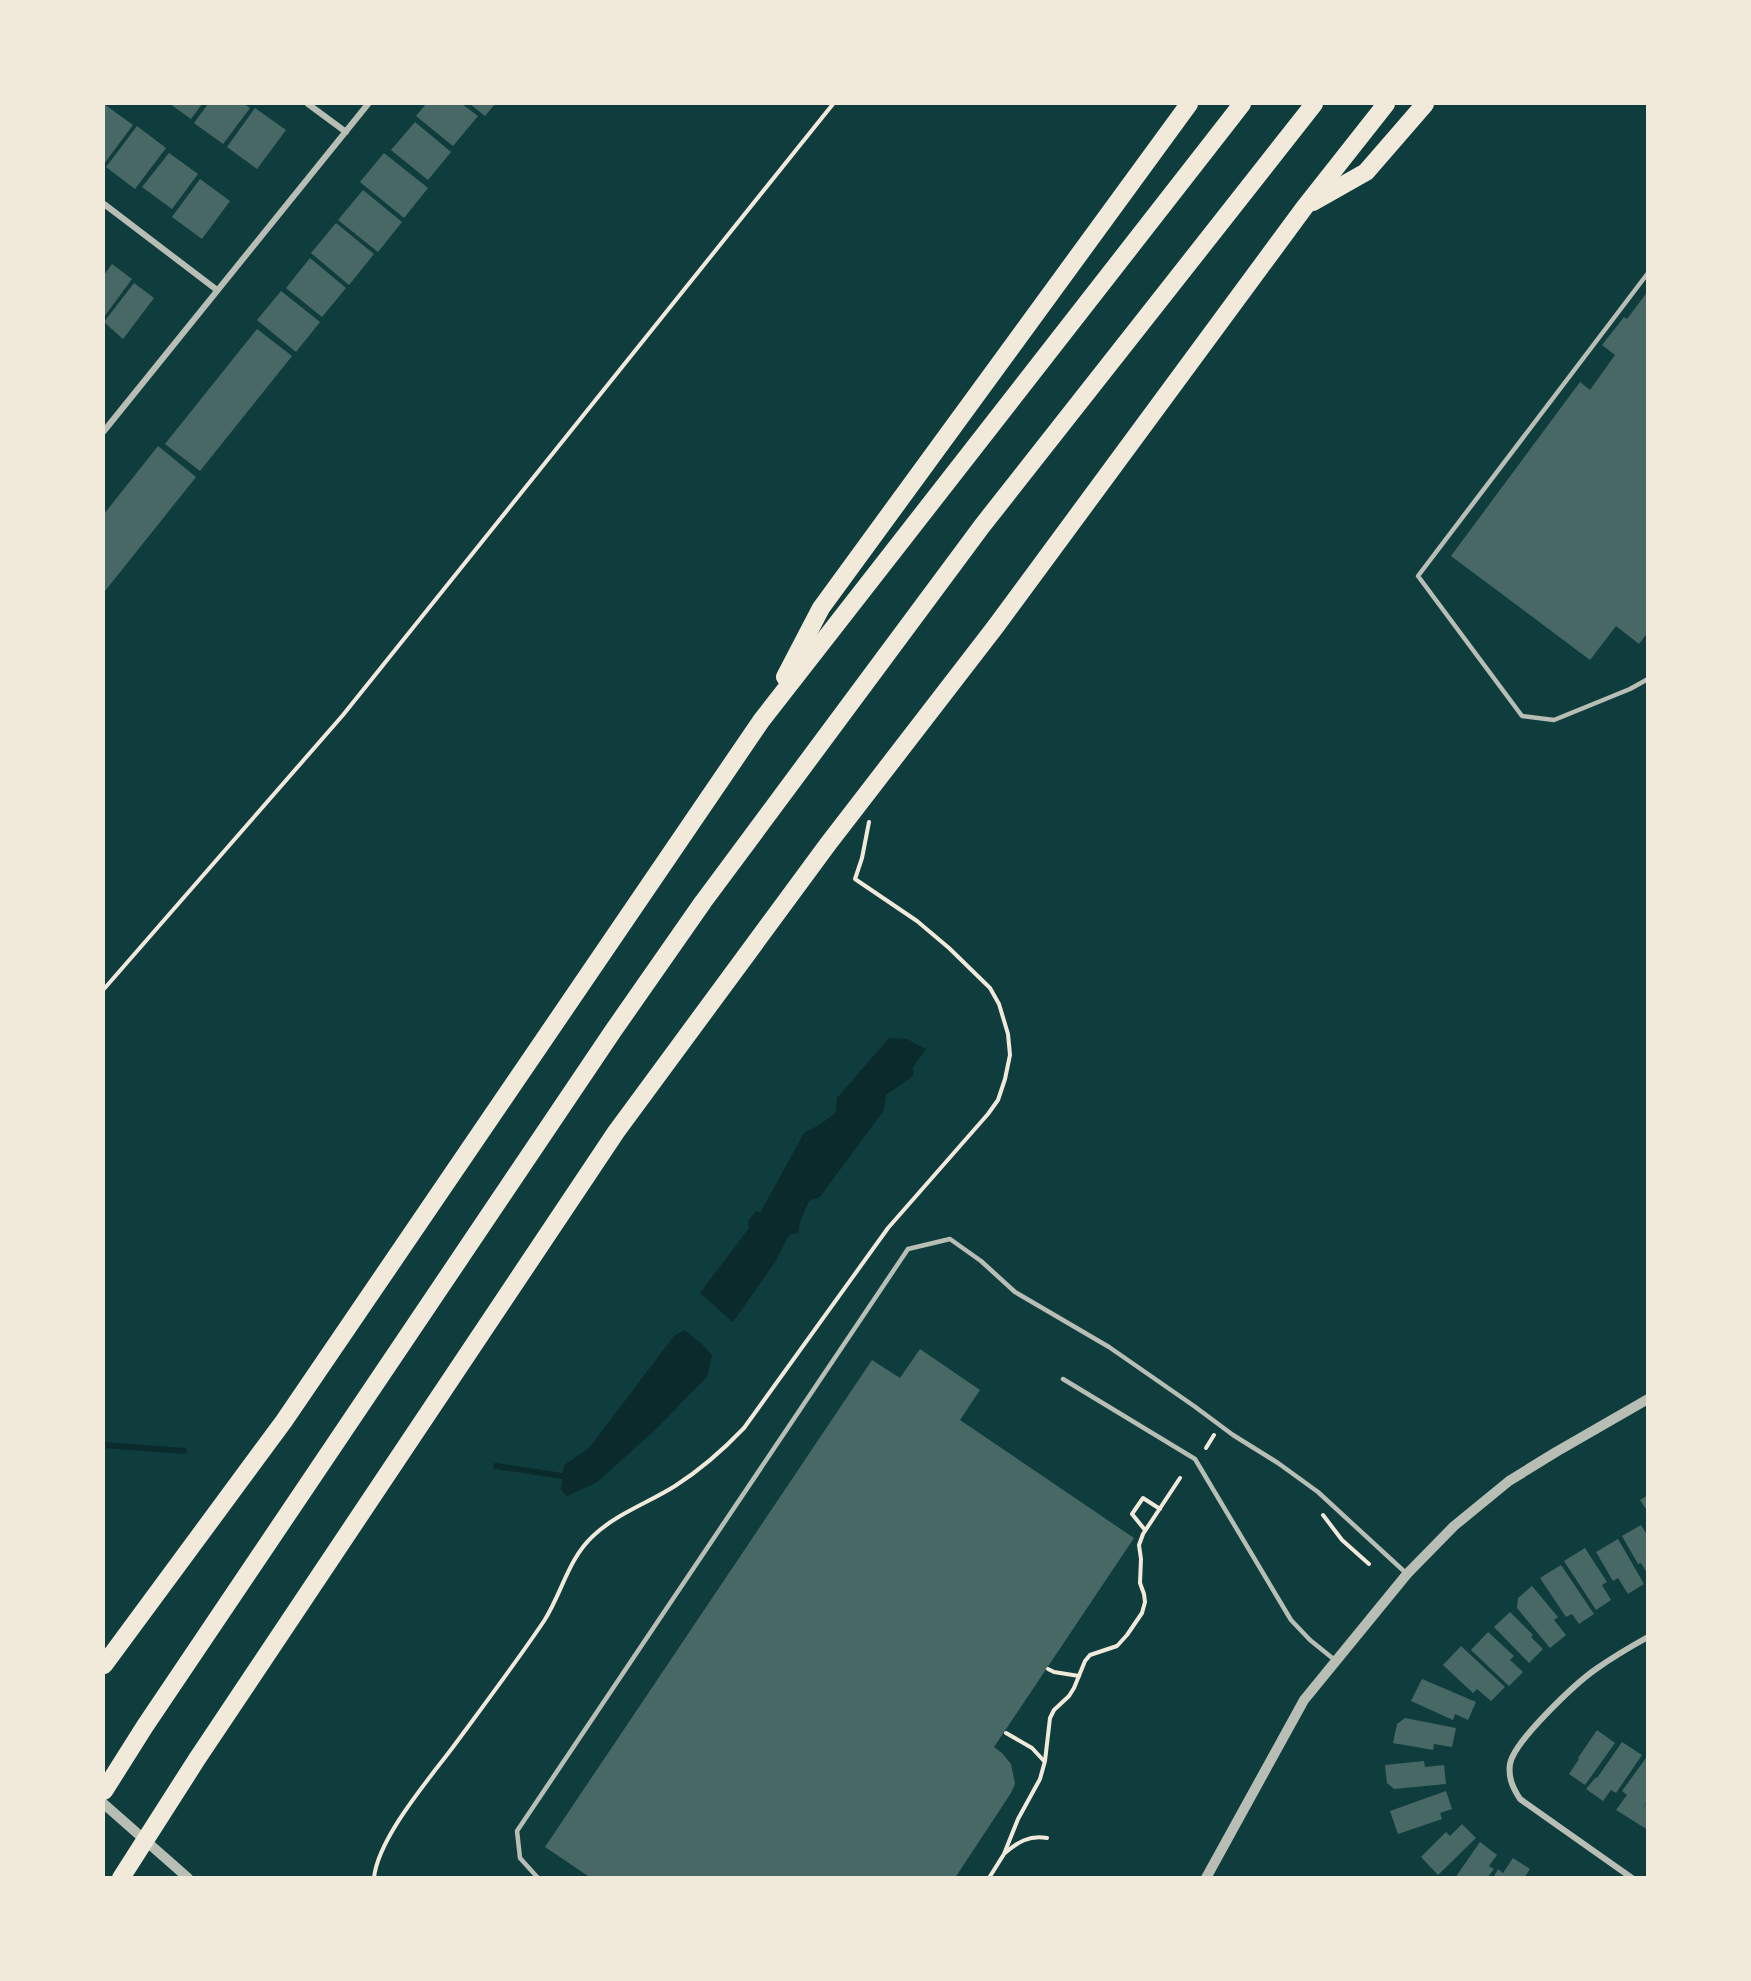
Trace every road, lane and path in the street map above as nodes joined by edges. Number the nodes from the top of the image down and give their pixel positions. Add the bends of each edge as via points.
1 (308, 104) edge
2 (368, 104) edge
3 (833, 104) edge
4 (1189, 104) edge
5 (1242, 104) edge
6 (1314, 104) edge
7 (1386, 104) edge
8 (1425, 104) edge
9 (346, 132) junction
10 (104, 204) edge
11 (1304, 208) junction
12 (1647, 273) edge
13 (217, 290) junction
14 (104, 431) edge
15 (1647, 679) edge
16 (761, 721) junction
17 (871, 813) dead end
18 (104, 989) edge
19 (1063, 1379) dead end
20 (1647, 1399) edge
21 (1214, 1435) dead end
22 (1206, 1448) dead end
23 (1180, 1478) dead end
24 (1160, 1509) junction
25 (1145, 1530) junction
26 (1407, 1574) junction
27 (1647, 1637) edge
28 (1336, 1661) junction
29 (104, 1665) edge
30 (1048, 1669) dead end
31 (1079, 1676) junction
32 (1006, 1733) dead end
33 (1045, 1761) junction
34 (104, 1791) edge
35 (104, 1803) edge
36 (1047, 1838) dead end
37 (1004, 1854) junction
38 (121, 1878) edge
39 (188, 1878) edge
40 (374, 1878) edge
41 (538, 1878) edge
42 (989, 1878) edge
43 (1206, 1878) edge
44 (1632, 1878) edge

1 - 9 street
2 - 9 street
3 - 18 path via 343,715
4 - 16 highway via 821,608
5 - 16 highway
6 - 34 highway via 982,526 703,902
7 - 11 highway
8 - 11 highway via 1366,172
9 - 13 street
10 - 13 street
11 - 38 highway via 616,1132
12 - 15 lane via 1418,576 1522,716 1554,720
13 - 14 street
16 - 29 highway via 284,1421
17 - 40 path via 855,879 917,921 990,988 1005,1020 1010,1055 998,1100 888,1227 744,1428 706,1463 621,1516 580,1550 545,1620 388,1839 379,1854
19 - 28 lane via 1195,1459 1291,1620
20 - 26 street via 1509,1481 1454,1526
21 - 22 path
23 - 24 path
24 - 25 path
24 - 25 path via 1143,1498 1132,1514
25 - 31 path via 1139,1545 1145,1602 1142,1613 1117,1646 1090,1655
26 - 28 street
26 - 41 lane via 1318,1492 1109,1347 1014,1292 950,1239 908,1249 517,1831 520,1858
27 - 44 street via 1594,1670 1566,1695 1521,1742 1510,1763 1513,1788 1520,1799
28 - 43 street via 1304,1700
30 - 31 path
31 - 33 path via 1069,1696 1050,1718
32 - 33 path
33 - 37 path
35 - 39 street
36 - 37 path via 1018,1842
37 - 42 path

